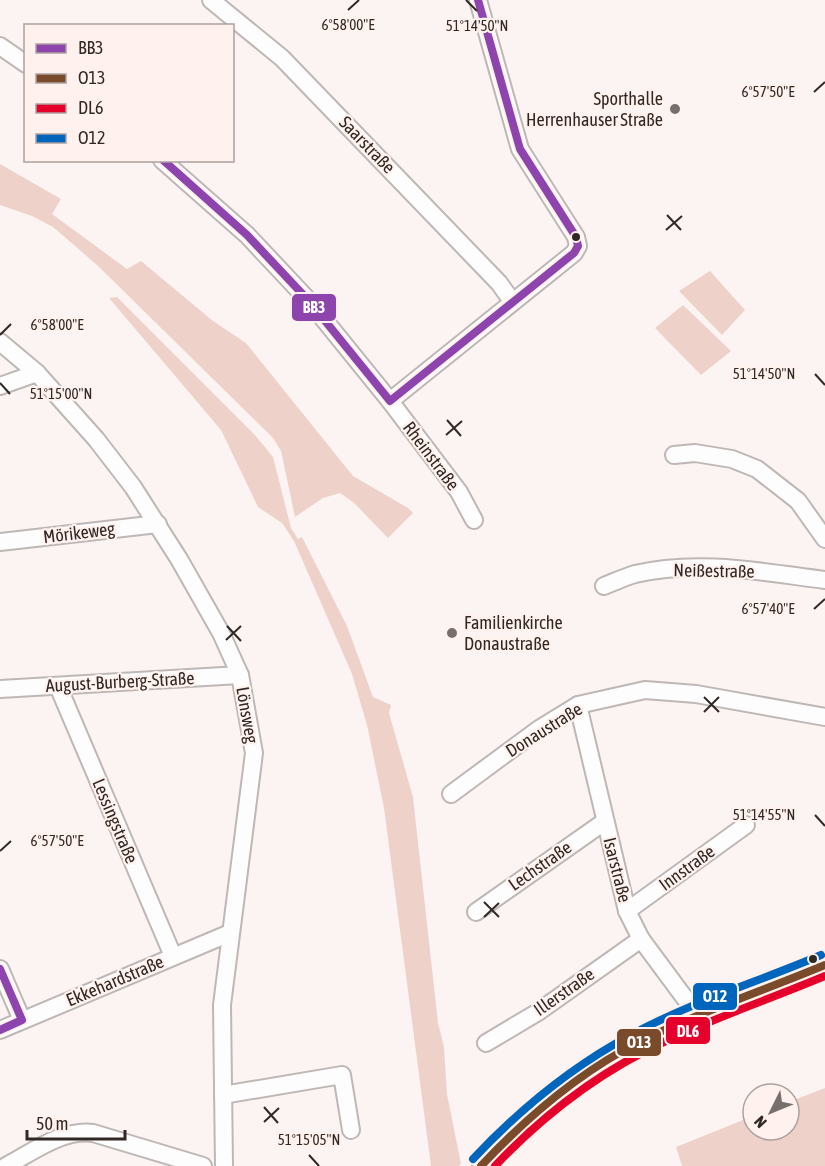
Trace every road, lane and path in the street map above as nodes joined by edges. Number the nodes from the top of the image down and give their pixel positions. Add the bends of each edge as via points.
1 (211, 0) edge
2 (478, 0) edge
3 (0, 46) edge
4 (24, 63) edge
5 (164, 162) edge
6 (512, 301) junction
7 (0, 342) edge
8 (37, 373) junction
9 (0, 386) edge
10 (390, 401) junction
11 (674, 455) dead end
12 (474, 520) dead end
13 (158, 524) junction
14 (825, 539) edge
15 (0, 542) edge
16 (825, 580) edge
17 (604, 586) dead end
18 (240, 675) junction
19 (58, 686) junction
20 (0, 688) edge
21 (578, 705) junction
22 (825, 717) edge
23 (451, 794) dead end
24 (604, 822) junction
25 (746, 825) dead end
26 (627, 911) junction
27 (476, 912) dead end
28 (230, 933) junction
29 (641, 939) junction
30 (173, 956) junction
31 (825, 965) edge
32 (0, 969) edge
33 (698, 1016) junction
34 (22, 1020) junction
35 (0, 1030) edge
36 (486, 1043) dead end
37 (223, 1095) junction
38 (351, 1130) dead end
39 (6, 1166) edge
40 (203, 1166) edge
41 (224, 1166) edge
42 (482, 1166) edge

1 - 6 street, Saarstraße via 282,57 491,274
2 - 6 street via 520,149 578,246
3 - 4 street
5 - 10 street, Rheinstraße via 247,235 309,302
6 - 10 street
7 - 8 street, Lönsweg
8 - 9 street
8 - 13 street, Lönsweg via 96,439
10 - 12 street, Rheinstraße via 459,492
11 - 14 street via 704,454 757,469 798,501
13 - 15 street, Mörikeweg
13 - 18 street, Lönsweg via 221,633
16 - 17 street, Neißestraße via 713,567 658,570
18 - 19 street, August-Burberg-Straße
18 - 28 street, Lönsweg via 254,753
19 - 20 street, August-Burberg-Straße
19 - 30 street, Lessingstraße
21 - 22 street, Donaustraße via 645,690 696,694
21 - 23 street, Donaustraße
21 - 24 street, Isarstraße
24 - 26 street, Isarstraße
24 - 27 street, Lechstraße
25 - 26 street, Innstraße
26 - 29 street, Isarstraße
28 - 30 street, Ekkehardstraße
28 - 37 street, Lönsweg via 222,1005
29 - 33 street, Isarstraße
29 - 36 street, Illerstraße via 538,1012
30 - 34 street, Ekkehardstraße
31 - 33 street
32 - 34 street
33 - 42 street via 612,1057 575,1080 525,1120
34 - 35 street, Ekkehardstraße
37 - 38 street via 342,1075
37 - 41 street, Lönsweg
39 - 40 street via 59,1138 80,1132

